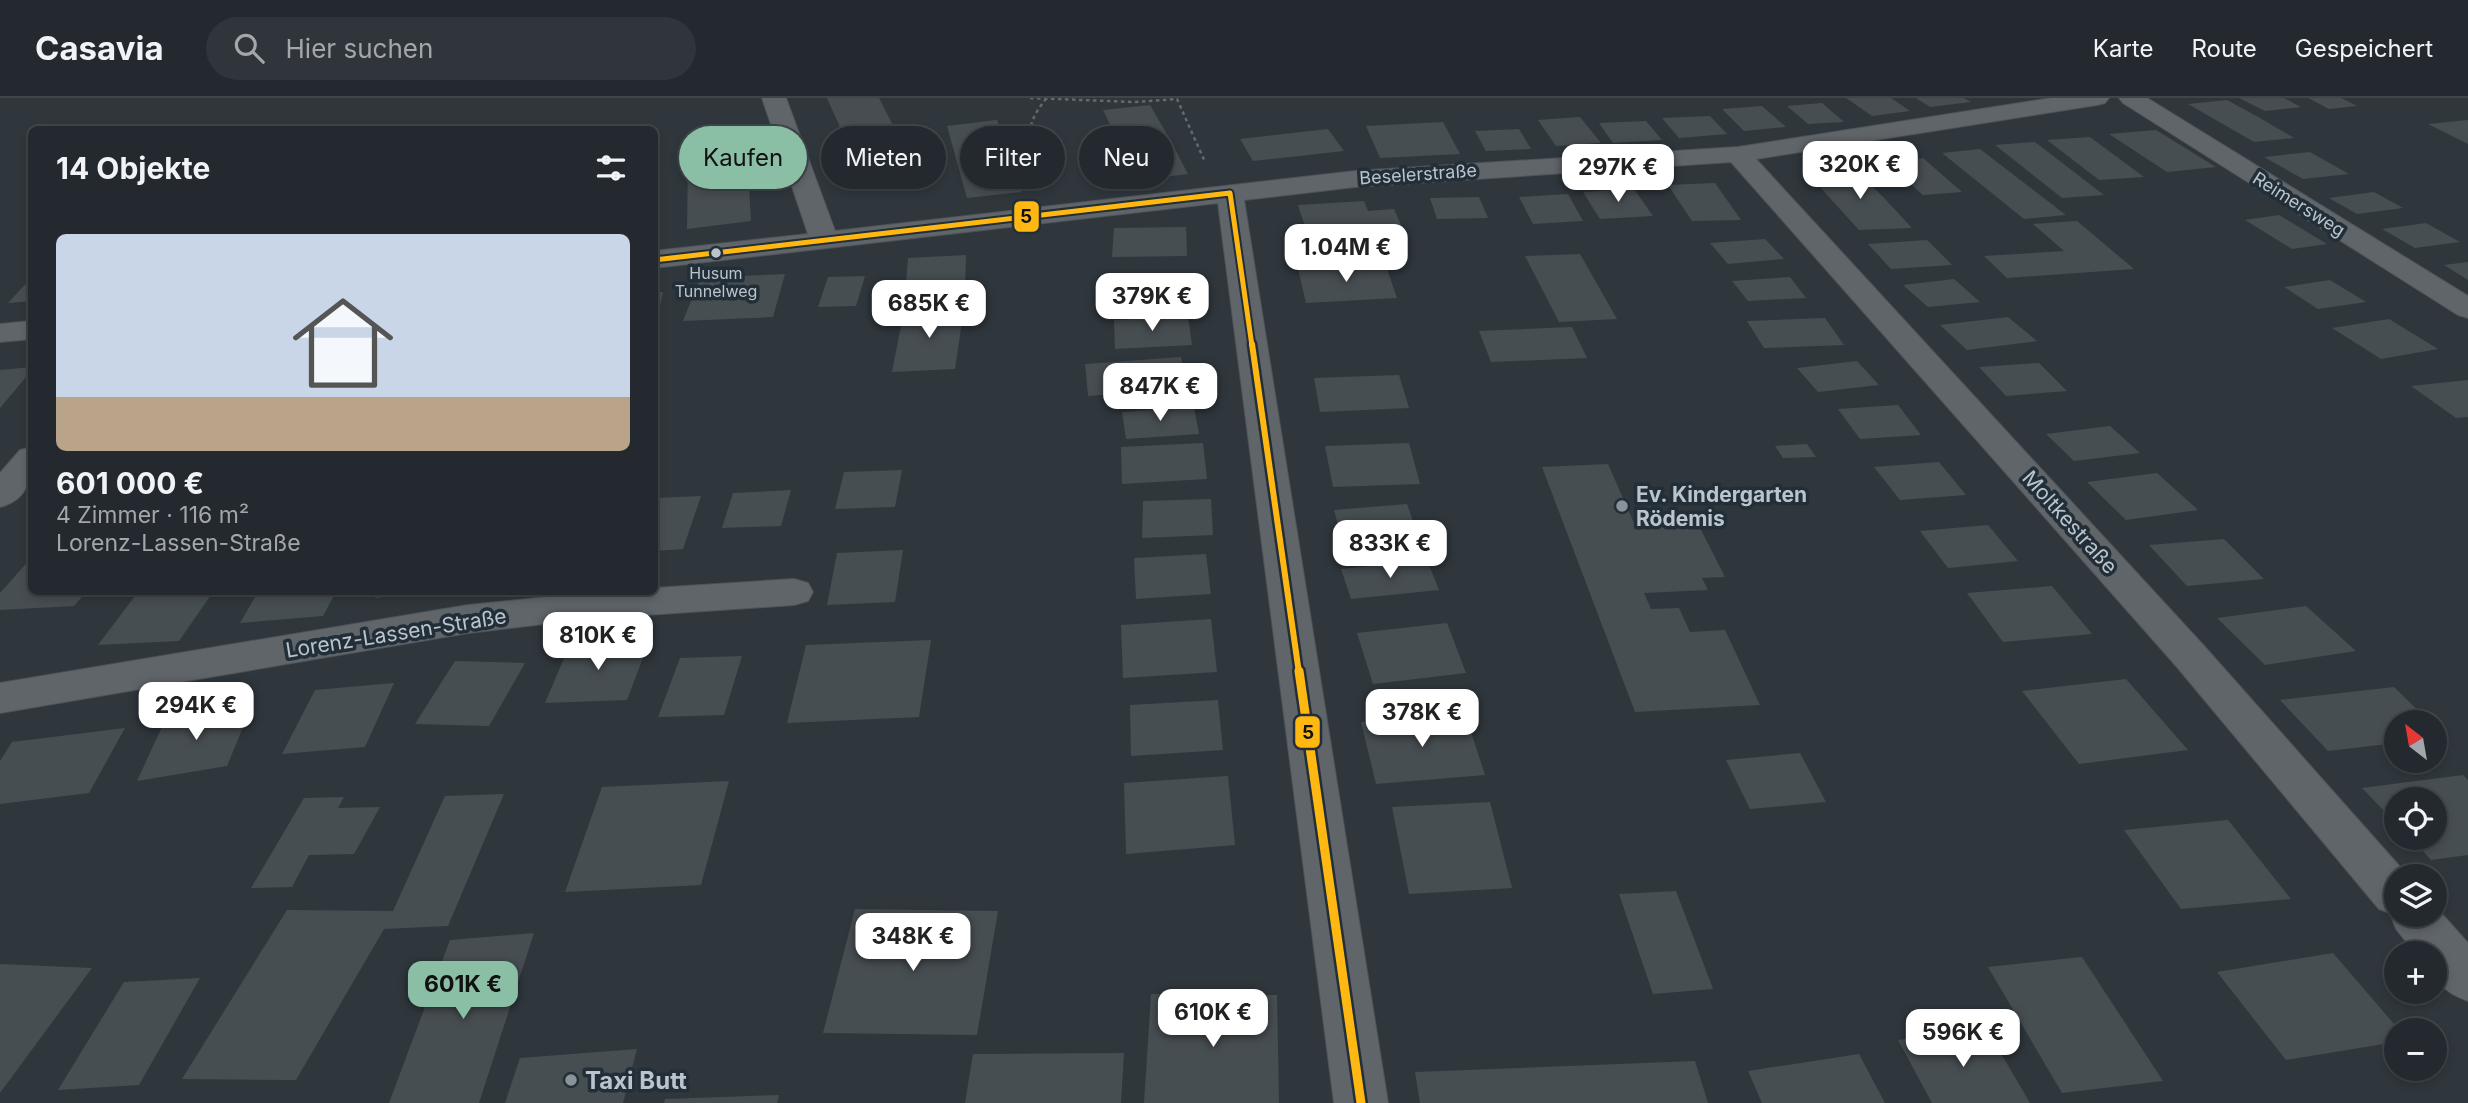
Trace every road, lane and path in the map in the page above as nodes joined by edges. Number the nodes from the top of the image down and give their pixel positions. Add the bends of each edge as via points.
1 (775, 98) edge
2 (1030, 98) edge
3 (1047, 98) edge
4 (2097, 98) edge
5 (2131, 98) edge
6 (1738, 153) junction
7 (1230, 193) junction
8 (1057, 213) junction
9 (825, 242) junction
10 (658, 260) edge
11 (2468, 309) edge
12 (28, 330) edge
13 (0, 333) edge
14 (28, 462) edge
15 (0, 496) edge
16 (794, 593) dead end
17 (0, 698) edge
18 (2384, 881) edge
19 (2423, 927) edge
20 (2468, 979) edge
21 (1361, 1103) edge

1 - 9 street
2 - 3 path
3 - 7 path via 1177,99 1214,183
3 - 8 path via 1034,112 1027,132
4 - 6 street, Beselerstraße
5 - 11 street, Reimersweg
6 - 7 street, Beselerstraße via 1356,178
6 - 18 street, Moltkestraße via 2182,647
7 - 8 street, Beselerstraße
7 - 21 street
8 - 9 street, Beselerstraße
9 - 10 street, Beselerstraße
12 - 13 street
14 - 15 street
16 - 17 street, Lorenz-Lassen-Straße via 468,619
19 - 20 street

